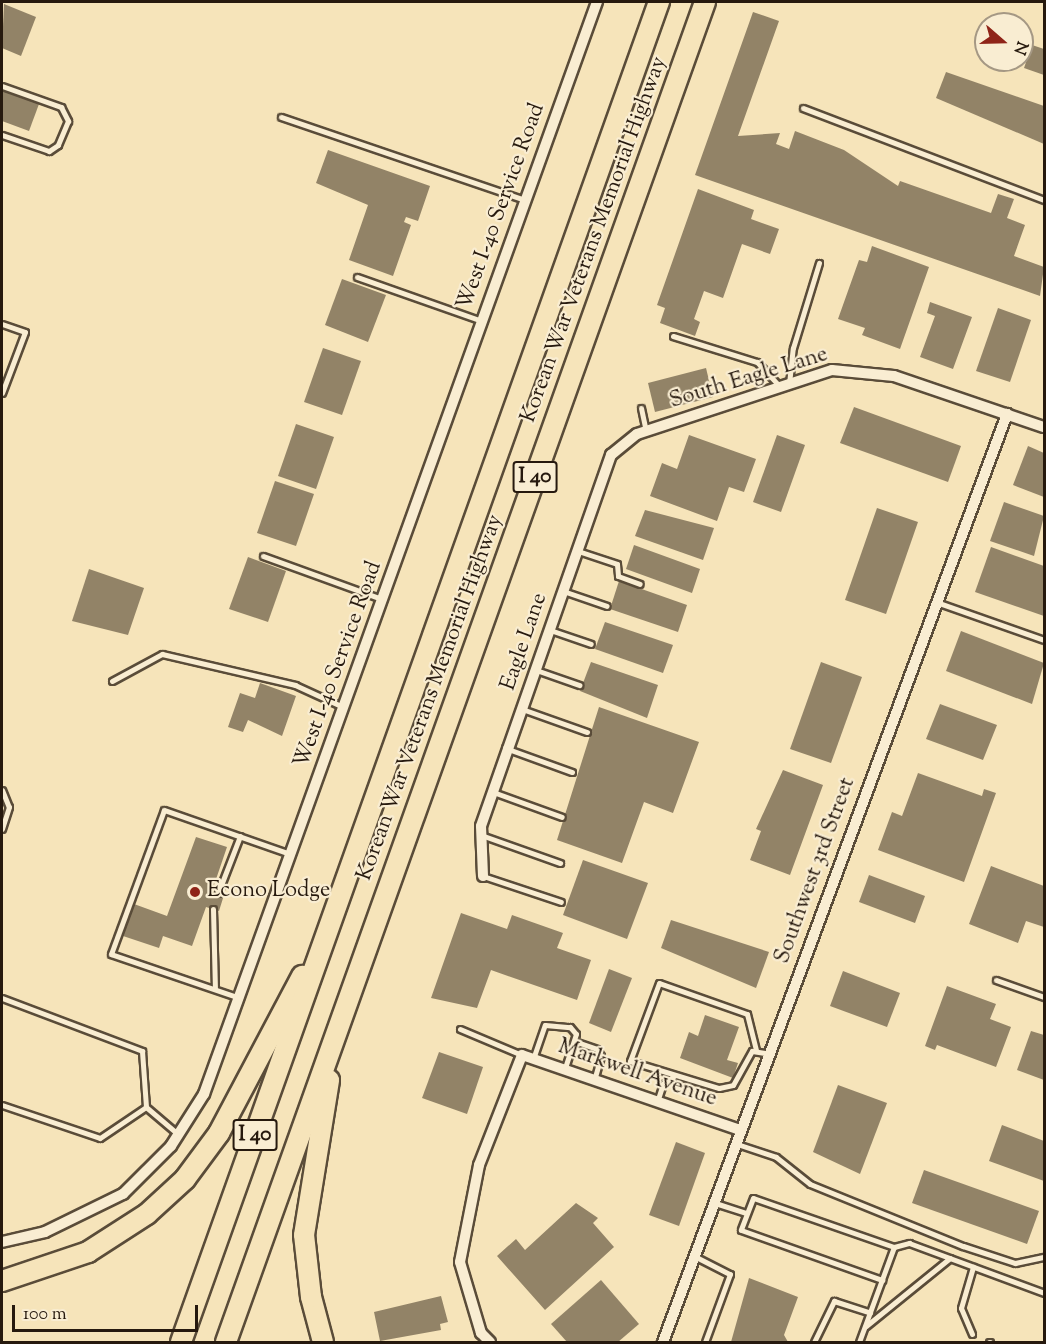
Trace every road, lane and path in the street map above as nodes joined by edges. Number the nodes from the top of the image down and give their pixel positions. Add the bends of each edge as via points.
1 (597, 2) edge
2 (659, 2) edge
3 (705, 2) edge
4 (2, 86) edge
5 (803, 108) dead end
6 (281, 117) dead end
7 (2, 135) edge
8 (525, 200) junction
9 (1044, 200) edge
10 (819, 263) dead end
11 (357, 277) dead end
12 (482, 321) junction
13 (2, 324) edge
14 (673, 336) dead end
15 (785, 386) junction
16 (2, 393) edge
17 (641, 408) dead end
18 (1007, 414) junction
19 (1044, 427) edge
20 (642, 433) junction
21 (578, 551) junction
22 (263, 556) dead end
23 (640, 585) dead end
24 (563, 591) junction
25 (383, 600) junction
26 (935, 602) junction
27 (607, 606) dead end
28 (550, 630) junction
29 (1044, 640) edge
30 (591, 644) dead end
31 (536, 670) junction
32 (112, 681) dead end
33 (579, 685) dead end
34 (344, 708) junction
35 (522, 709) junction
36 (587, 732) dead end
37 (508, 749) junction
38 (572, 772) dead end
39 (2, 790) edge
40 (493, 792) junction
41 (562, 817) dead end
42 (2, 829) edge
43 (481, 835) junction
44 (240, 836) junction
45 (291, 855) junction
46 (560, 863) dead end
47 (483, 876) joint
48 (218, 893) dead end
49 (561, 902) dead end
50 (213, 909) dead end
51 (330, 927) junction
52 (996, 980) dead end
53 (215, 990) junction
54 (1044, 997) edge
55 (2, 998) edge
56 (240, 998) junction
57 (338, 1027) junction
58 (460, 1029) dead end
59 (574, 1041) junction
60 (756, 1050) junction
61 (772, 1054) junction
62 (522, 1055) junction
63 (533, 1059) junction
64 (564, 1070) junction
65 (674, 1076) junction
66 (594, 1080) junction
67 (657, 1102) junction
68 (2, 1105) edge
69 (146, 1107) junction
70 (740, 1130) junction
71 (179, 1136) junction
72 (735, 1143) junction
73 (714, 1203) junction
74 (746, 1213) junction
75 (2, 1242) edge
76 (894, 1246) junction
77 (694, 1256) junction
78 (1044, 1257) edge
79 (950, 1258) junction
80 (973, 1267) junction
81 (882, 1280) junction
82 (2, 1281) edge
83 (1044, 1293) edge
84 (870, 1313) junction
85 (865, 1327) junction
86 (972, 1334) dead end
87 (181, 1342) edge
88 (226, 1342) edge
89 (323, 1342) edge
90 (490, 1342) edge
91 (663, 1342) edge
92 (705, 1342) edge
93 (814, 1342) edge
94 (859, 1342) edge

1 - 8 street, West I-40 Service Road
2 - 51 highway, Korean War Veterans Memorial Highway / I 40
3 - 57 highway, Korean War Veterans Memorial Highway / I 40
4 - 7 lane via 61,107 68,121 58,145 49,151
5 - 9 lane
6 - 8 lane
8 - 12 street, West I-40 Service Road
10 - 15 lane
11 - 12 lane
12 - 25 street, West I-40 Service Road
13 - 16 lane via 25,332
14 - 15 lane via 757,362
15 - 18 street, South Eagle Lane via 832,370 894,376
15 - 20 street, South Eagle Lane
17 - 20 lane
18 - 19 street, South Eagle Lane
18 - 26 street, Southwest 3rd Street
20 - 21 street, Eagle Lane via 611,456
21 - 23 lane via 617,564 618,576
21 - 24 street, Eagle Lane
22 - 25 lane
24 - 27 lane
24 - 28 street, Eagle Lane
25 - 34 street, West I-40 Service Road
26 - 29 lane
26 - 61 street, Southwest 3rd Street
28 - 30 lane
28 - 31 street, Eagle Lane
31 - 33 lane
31 - 35 street, Eagle Lane
32 - 34 lane via 162,654 295,685
34 - 45 street, West I-40 Service Road
35 - 36 lane
35 - 37 street, Eagle Lane
37 - 38 lane
37 - 40 street, Eagle Lane
39 - 42 lane via 9,807
40 - 41 lane
40 - 43 street, Eagle Lane
43 - 46 lane
43 - 47 street, Eagle Lane
44 - 45 lane
44 - 48 lane
44 - 53 lane via 164,810 111,954
45 - 56 street, West I-40 Service Road
47 - 49 lane
50 - 53 lane
51 - 82 highway via 219,1133 184,1179 147,1214 88,1252
51 - 87 highway, Korean War Veterans Memorial Highway / I 40
52 - 54 lane
53 - 56 lane
55 - 69 lane via 142,1051
56 - 71 street, West I-40 Service Road via 204,1095
57 - 88 highway, Korean War Veterans Memorial Highway / I 40
57 - 89 highway via 306,1210 306,1268
58 - 62 lane
59 - 63 lane via 570,1027 545,1024
59 - 64 lane
59 - 66 lane via 597,1049 601,1056
60 - 61 lane
60 - 65 lane via 733,1085 719,1088
60 - 65 lane via 747,1014 659,983 630,1061
61 - 70 street, Southwest 3rd Street
62 - 63 street, Markwell Avenue
62 - 90 street via 479,1165 460,1262 481,1333
63 - 64 street, Markwell Avenue
64 - 66 street, Markwell Avenue
65 - 67 lane via 663,1084
66 - 67 street, Markwell Avenue
67 - 70 street, Markwell Avenue
68 - 69 lane via 100,1138
69 - 71 lane
70 - 72 street, Southwest 3rd Street
71 - 75 street, West I-40 Service Road via 143,1178 94,1212
72 - 73 street, Southwest 3rd Street
72 - 78 lane via 776,1157 810,1184 963,1245 1015,1263
73 - 74 lane
73 - 77 street, Southwest 3rd Street
74 - 76 lane via 753,1198
74 - 81 lane via 741,1230
76 - 79 lane via 909,1243
76 - 81 lane
77 - 91 street, Southwest 3rd Street
77 - 92 lane via 730,1274
79 - 80 lane
79 - 85 lane
80 - 83 lane
80 - 86 lane via 961,1308
81 - 84 lane
84 - 85 lane
84 - 93 lane via 834,1301 827,1306
85 - 94 lane

